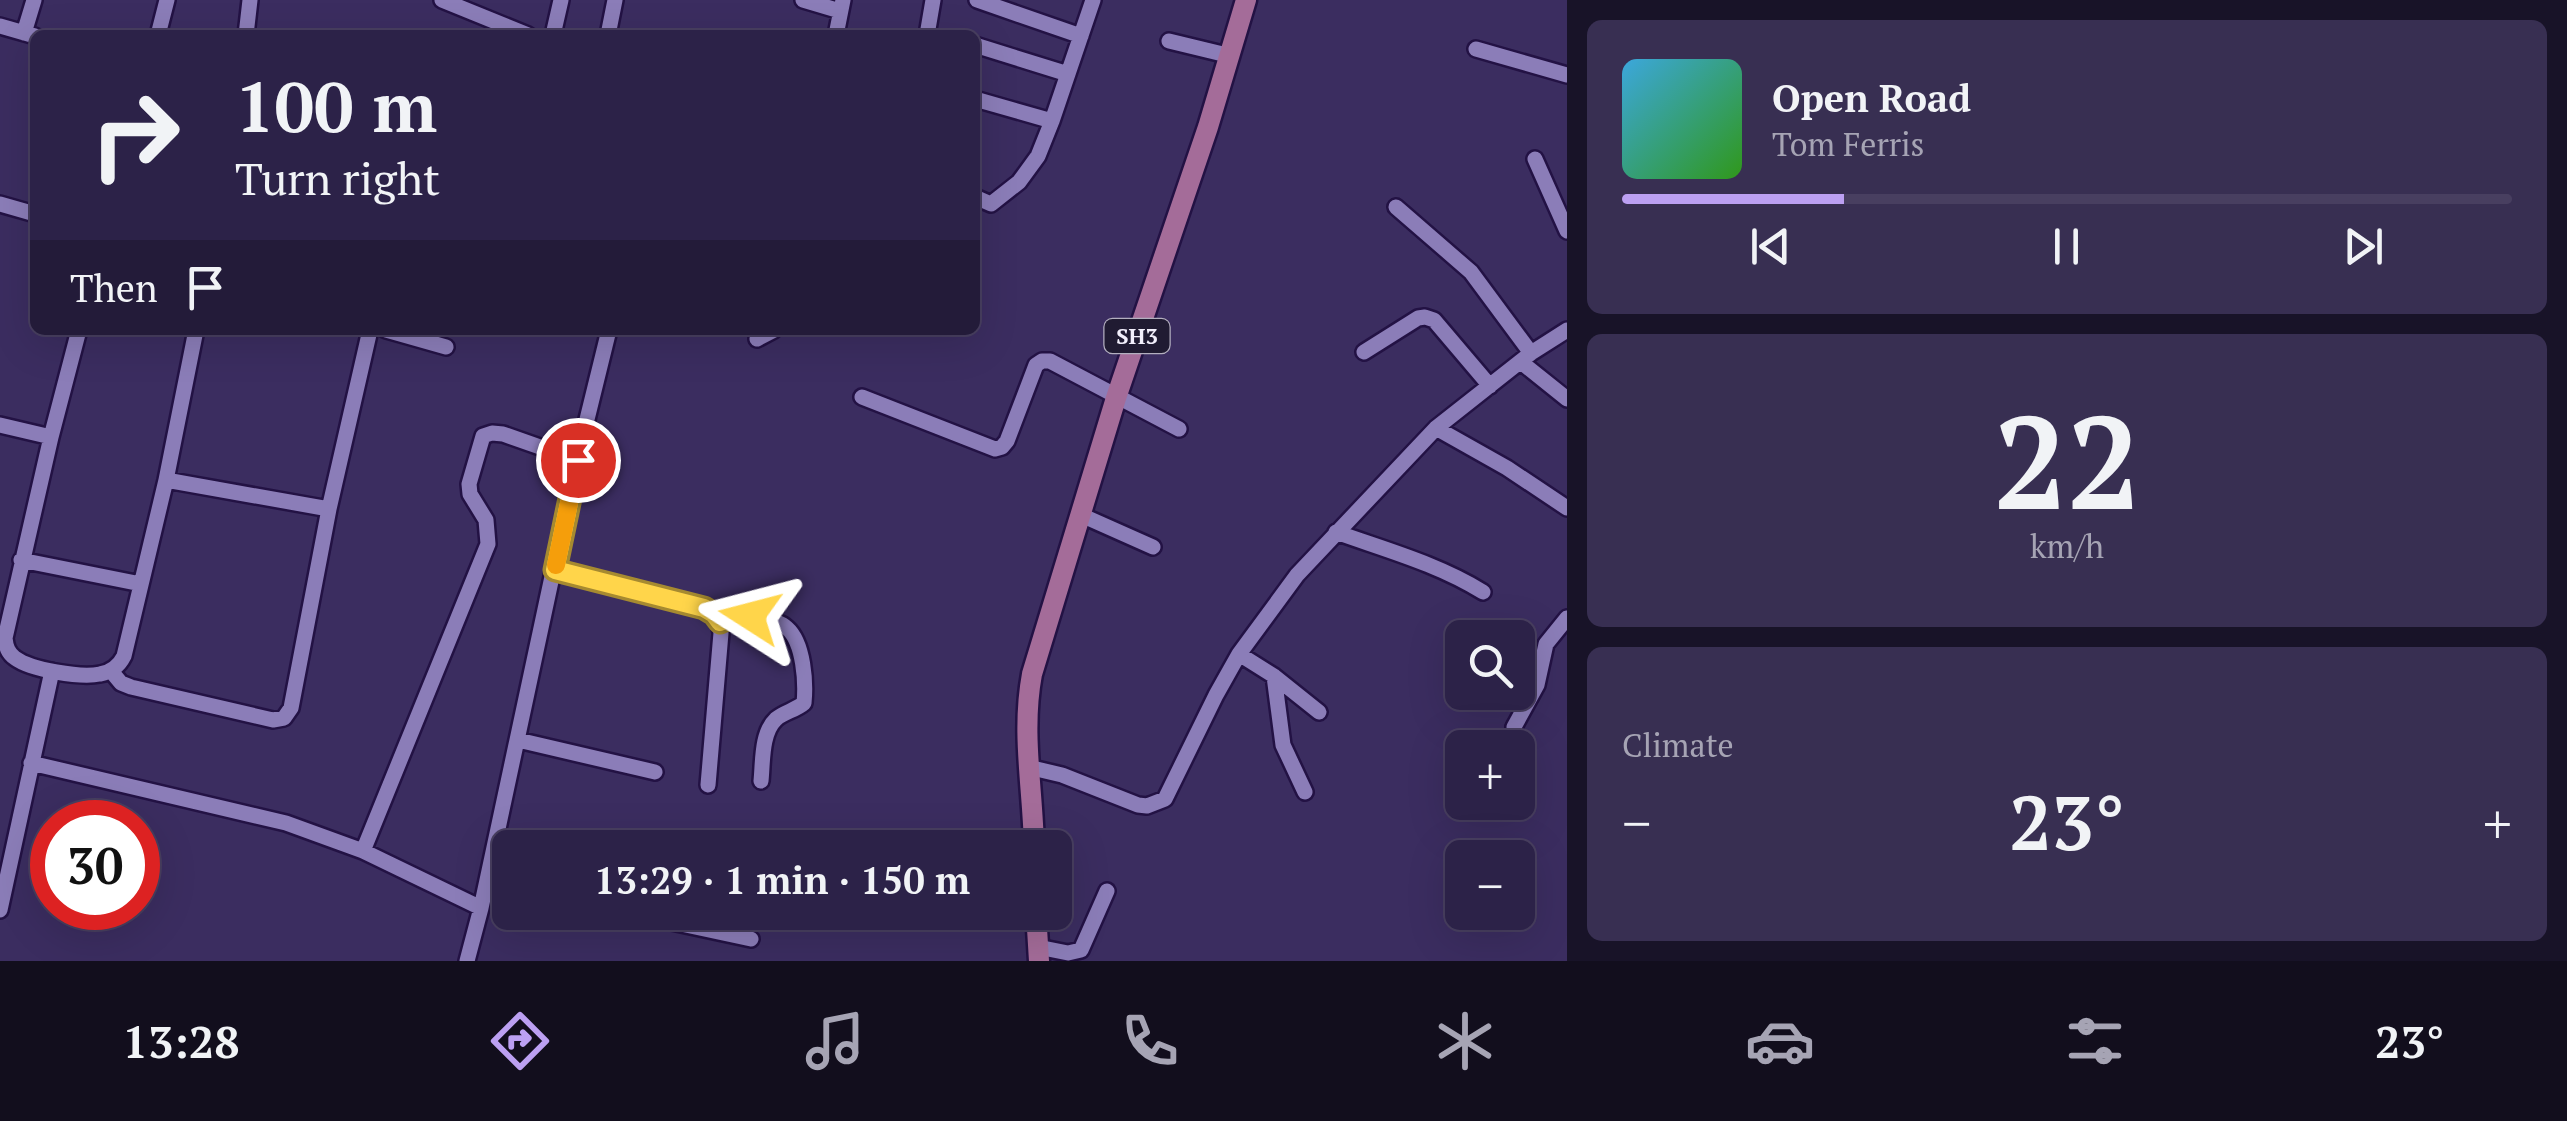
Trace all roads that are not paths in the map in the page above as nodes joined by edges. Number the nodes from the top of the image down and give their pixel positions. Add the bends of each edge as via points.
1 (34, 0) edge
2 (168, 0) edge
3 (250, 0) edge
4 (442, 0) edge
5 (560, 0) edge
6 (615, 0) edge
7 (803, 0) edge
8 (932, 0) edge
9 (978, 0) edge
10 (1093, 0) edge
11 (1246, 0) edge
12 (842, 6) edge
13 (0, 26) edge
14 (31, 30) edge
15 (159, 30) edge
16 (247, 30) edge
17 (516, 30) edge
18 (554, 30) edge
19 (609, 30) edge
20 (933, 30) edge
21 (30, 35) edge
22 (1081, 36) junction
23 (1169, 41) dead end
24 (980, 47) edge
25 (1476, 49) dead end
26 (1231, 56) junction
27 (1068, 74) junction
28 (1567, 75) edge
29 (980, 100) edge
30 (1052, 122) junction
31 (1535, 159) dead end
32 (980, 199) edge
33 (0, 204) edge
34 (1396, 207) dead end
35 (30, 213) edge
36 (1567, 231) edge
37 (1567, 330) edge
38 (78, 335) edge
39 (195, 335) edge
40 (369, 335) edge
41 (404, 335) edge
42 (608, 335) edge
43 (766, 335) edge
44 (758, 340) dead end
45 (446, 347) dead end
46 (1364, 352) dead end
47 (1526, 357) junction
48 (1490, 386) junction
49 (862, 397) dead end
50 (1116, 398) junction
51 (1567, 399) edge
52 (0, 424) edge
53 (1436, 428) junction
54 (1179, 429) dead end
55 (51, 436) junction
56 (578, 460) junction
57 (166, 480) junction
58 (1564, 499) edge
59 (329, 508) junction
60 (1081, 514) junction
61 (1336, 532) junction
62 (1154, 547) dead end
63 (21, 560) junction
64 (555, 570) junction
65 (141, 584) junction
66 (7, 585) edge
67 (1483, 592) dead end
68 (1567, 618) edge
69 (720, 622) junction
70 (3, 649) edge
71 (1240, 654) junction
72 (52, 670) junction
73 (111, 670) junction
74 (1274, 676) junction
75 (1319, 712) dead end
76 (1514, 728) dead end
77 (518, 740) junction
78 (31, 763) junction
79 (1028, 767) junction
80 (655, 772) dead end
81 (761, 781) dead end
82 (708, 785) dead end
83 (1305, 792) dead end
84 (1033, 830) edge
85 (363, 851) junction
86 (488, 882) junction
87 (492, 883) edge
88 (1106, 891) dead end
89 (481, 908) junction
90 (0, 910) edge
91 (710, 930) edge
92 (752, 939) dead end
93 (1038, 954) edge
94 (467, 961) edge

1 - 14 street
2 - 15 street
3 - 16 street
4 - 17 street
5 - 18 street
6 - 19 street
7 - 12 street
8 - 20 street
9 - 22 street
10 - 22 street
11 - 26 main road, SH3
13 - 21 street
22 - 27 street
23 - 26 street
24 - 27 street
25 - 28 street
26 - 50 main road, SH3
27 - 30 street
29 - 30 street
30 - 32 street via 1019,182 991,204
31 - 36 street
33 - 35 street
34 - 47 street via 1471,272
37 - 47 street
38 - 55 street
39 - 57 street
40 - 59 street
41 - 45 street
42 - 56 street
43 - 44 street
46 - 48 street via 1426,317
47 - 48 street
47 - 51 street
48 - 53 street
49 - 50 street via 994,449 1006,441 1042,361
50 - 54 street
50 - 60 main road, SH3
52 - 55 street
53 - 58 street
53 - 61 street
55 - 63 street
56 - 64 street
56 - 85 street via 503,434 483,436 470,494 486,520 488,544
57 - 59 street
57 - 65 street
59 - 73 street via 284,718 132,688
60 - 62 street
60 - 79 main road, SH3 via 1032,674
61 - 67 street
61 - 71 street
63 - 65 street
63 - 66 street
64 - 69 street via 704,608
64 - 77 street
65 - 73 street via 124,656
66 - 70 street
68 - 76 street via 1546,644 1537,685
69 - 81 street via 742,615 782,624 797,641 804,703 772,723
69 - 82 street
70 - 72 street via 20,662
71 - 74 street
71 - 79 street via 1164,800 1138,805
72 - 73 street
72 - 78 street
74 - 75 street
74 - 83 street via 1283,745
77 - 80 street
77 - 86 street
78 - 85 street via 265,817
78 - 90 street
79 - 84 main road, SH3
85 - 89 street
86 - 87 street
86 - 89 street
88 - 93 street via 1081,950
89 - 94 street
91 - 92 street

